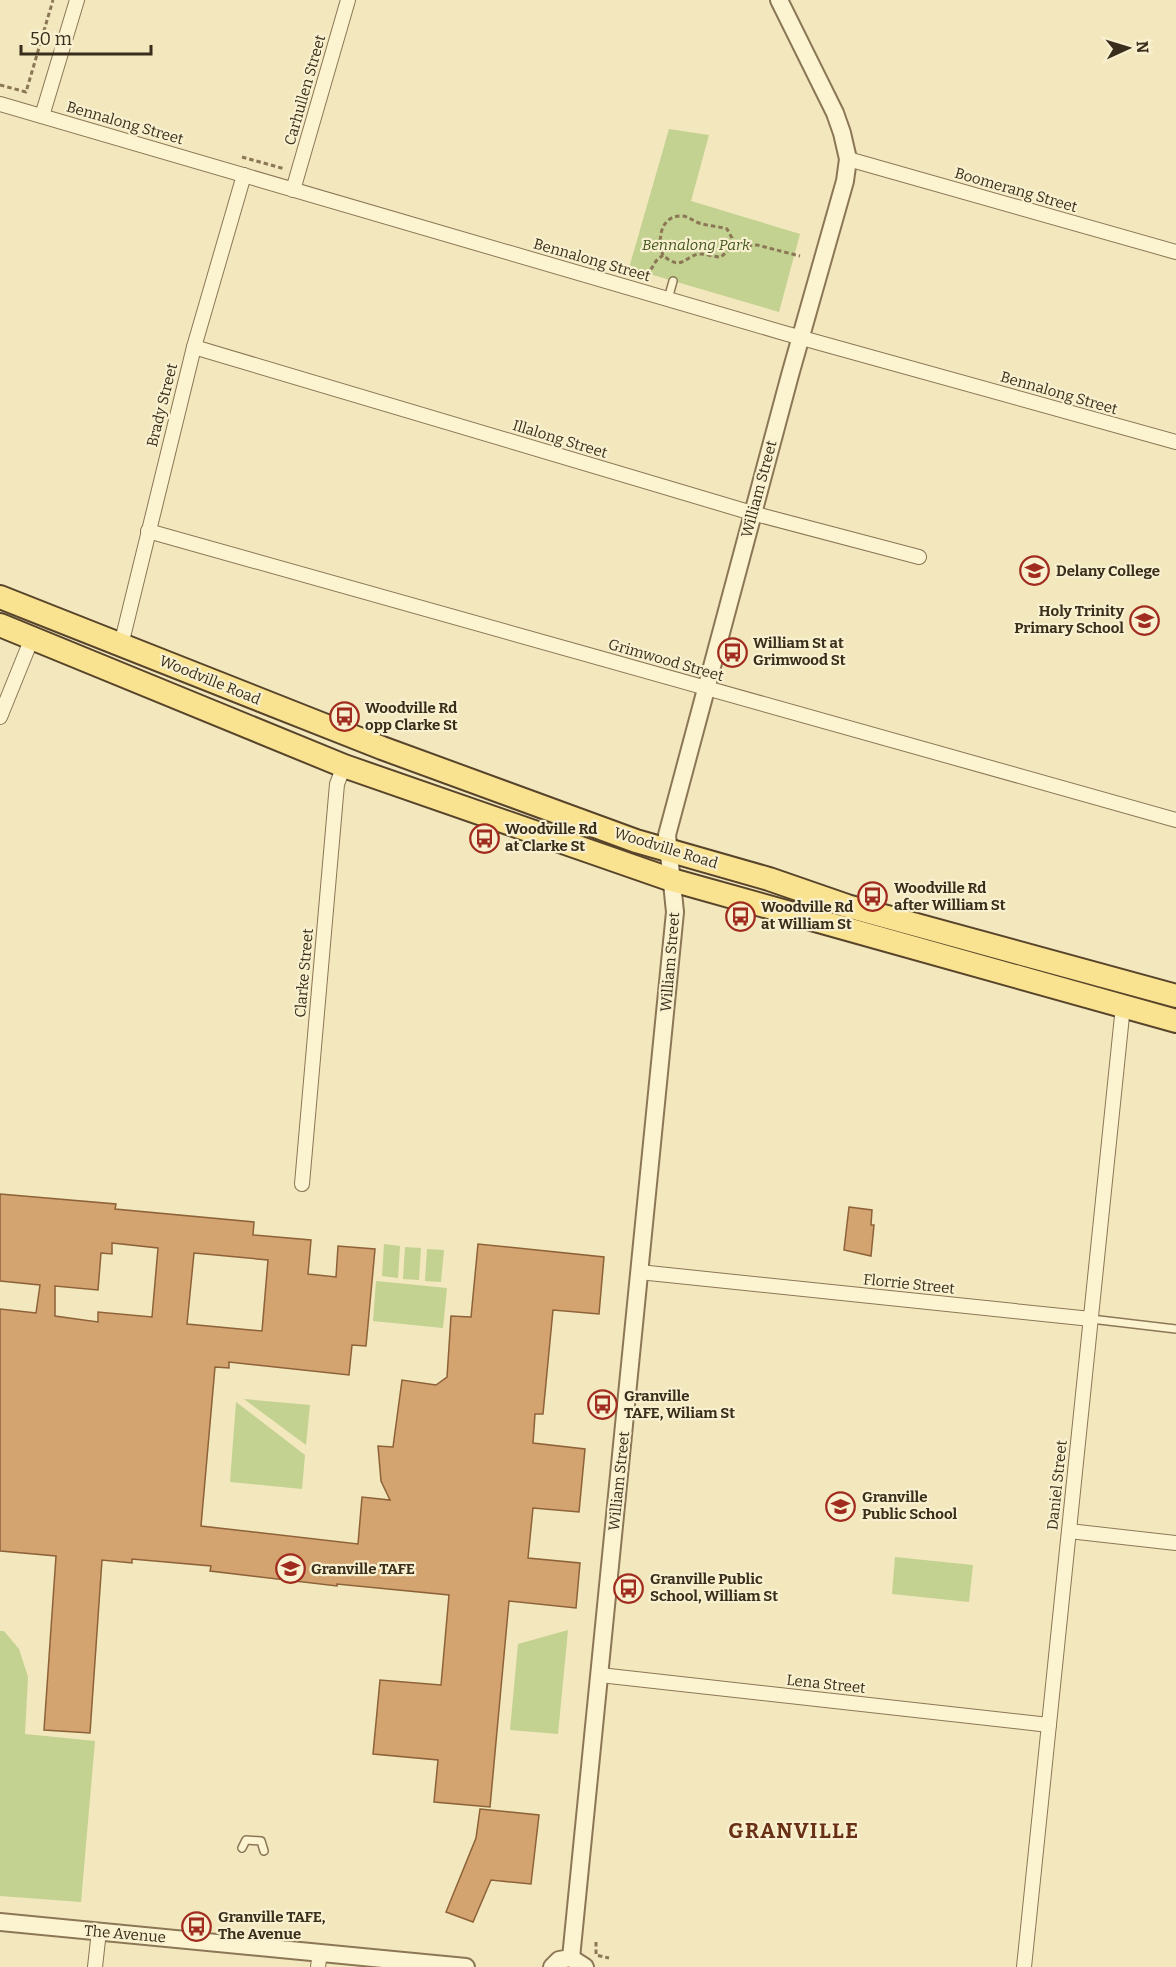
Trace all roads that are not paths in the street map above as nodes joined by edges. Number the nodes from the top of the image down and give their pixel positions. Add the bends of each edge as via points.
1 (77, 0) edge
2 (348, 0) edge
3 (780, 0) edge
4 (0, 104) edge
5 (42, 116) junction
6 (848, 159) junction
7 (244, 175) junction
8 (293, 190) junction
9 (1176, 252) edge
10 (673, 281) dead end
11 (668, 299) junction
12 (801, 338) junction
13 (194, 347) junction
14 (1176, 442) edge
15 (752, 513) junction
16 (148, 531) junction
17 (919, 557) dead end
18 (0, 597) edge
19 (0, 625) edge
20 (32, 638) junction
21 (121, 645) junction
22 (705, 688) junction
23 (0, 717) edge
24 (344, 766) junction
25 (1176, 820) edge
26 (668, 851) junction
27 (672, 880) junction
28 (1176, 996) edge
29 (1123, 1006) junction
30 (1176, 1021) edge
31 (302, 1184) dead end
32 (639, 1272) junction
33 (1091, 1319) junction
34 (1176, 1329) edge
35 (1069, 1531) junction
36 (1176, 1543) edge
37 (600, 1675) junction
38 (1049, 1725) junction
39 (242, 1848) dead end
40 (264, 1851) dead end
41 (0, 1923) edge
42 (99, 1931) junction
43 (319, 1959) edge
44 (578, 1963) edge
45 (95, 1967) edge
46 (466, 1967) edge
47 (552, 1967) edge
48 (1024, 1967) edge

1 - 5 street
2 - 8 street, Carhullen Street
3 - 6 street, William Street via 835,113
4 - 5 street, Bennalong Street
5 - 7 street, Bennalong Street
6 - 9 street, Boomerang Street
6 - 12 street, William Street
7 - 8 street, Bennalong Street
7 - 13 street, Brady Street
8 - 11 street, Bennalong Street
10 - 11 lane
11 - 12 street, Bennalong Street
12 - 14 street, Bennalong Street
12 - 15 street, William Street
13 - 15 street, Illalong Street
13 - 16 street, Brady Street
15 - 17 street, Illalong Street
15 - 22 street, William Street
16 - 21 street, Brady Street
16 - 22 street, Grimwood Street
18 - 21 main road, Woodville Road
19 - 20 main road, Woodville Road
20 - 23 street
20 - 24 main road, Woodville Road
21 - 26 main road, Woodville Road via 382,748
22 - 25 street, Grimwood Street
22 - 26 street, William Street via 667,835
24 - 27 main road, Woodville Road
24 - 31 street, Clarke Street via 337,784
26 - 27 street, William Street
26 - 28 main road, Woodville Road via 847,906
27 - 29 main road, Woodville Road
27 - 32 street, William Street via 674,931
29 - 30 main road, Woodville Road
29 - 33 street, Daniel Street
32 - 33 street, Florrie Street
32 - 37 street, William Street
33 - 34 lane, Florrie Street
33 - 35 street, Daniel Street
35 - 36 street
35 - 38 street, Daniel Street
37 - 38 street, Lena Street
37 - 44 street, William Street
38 - 48 street, Daniel Street
39 - 40 lane via 246,1840 261,1841
41 - 42 street, The Avenue
42 - 43 street, The Avenue
42 - 45 street
43 - 46 street, The Avenue
44 - 47 street via 559,1960

